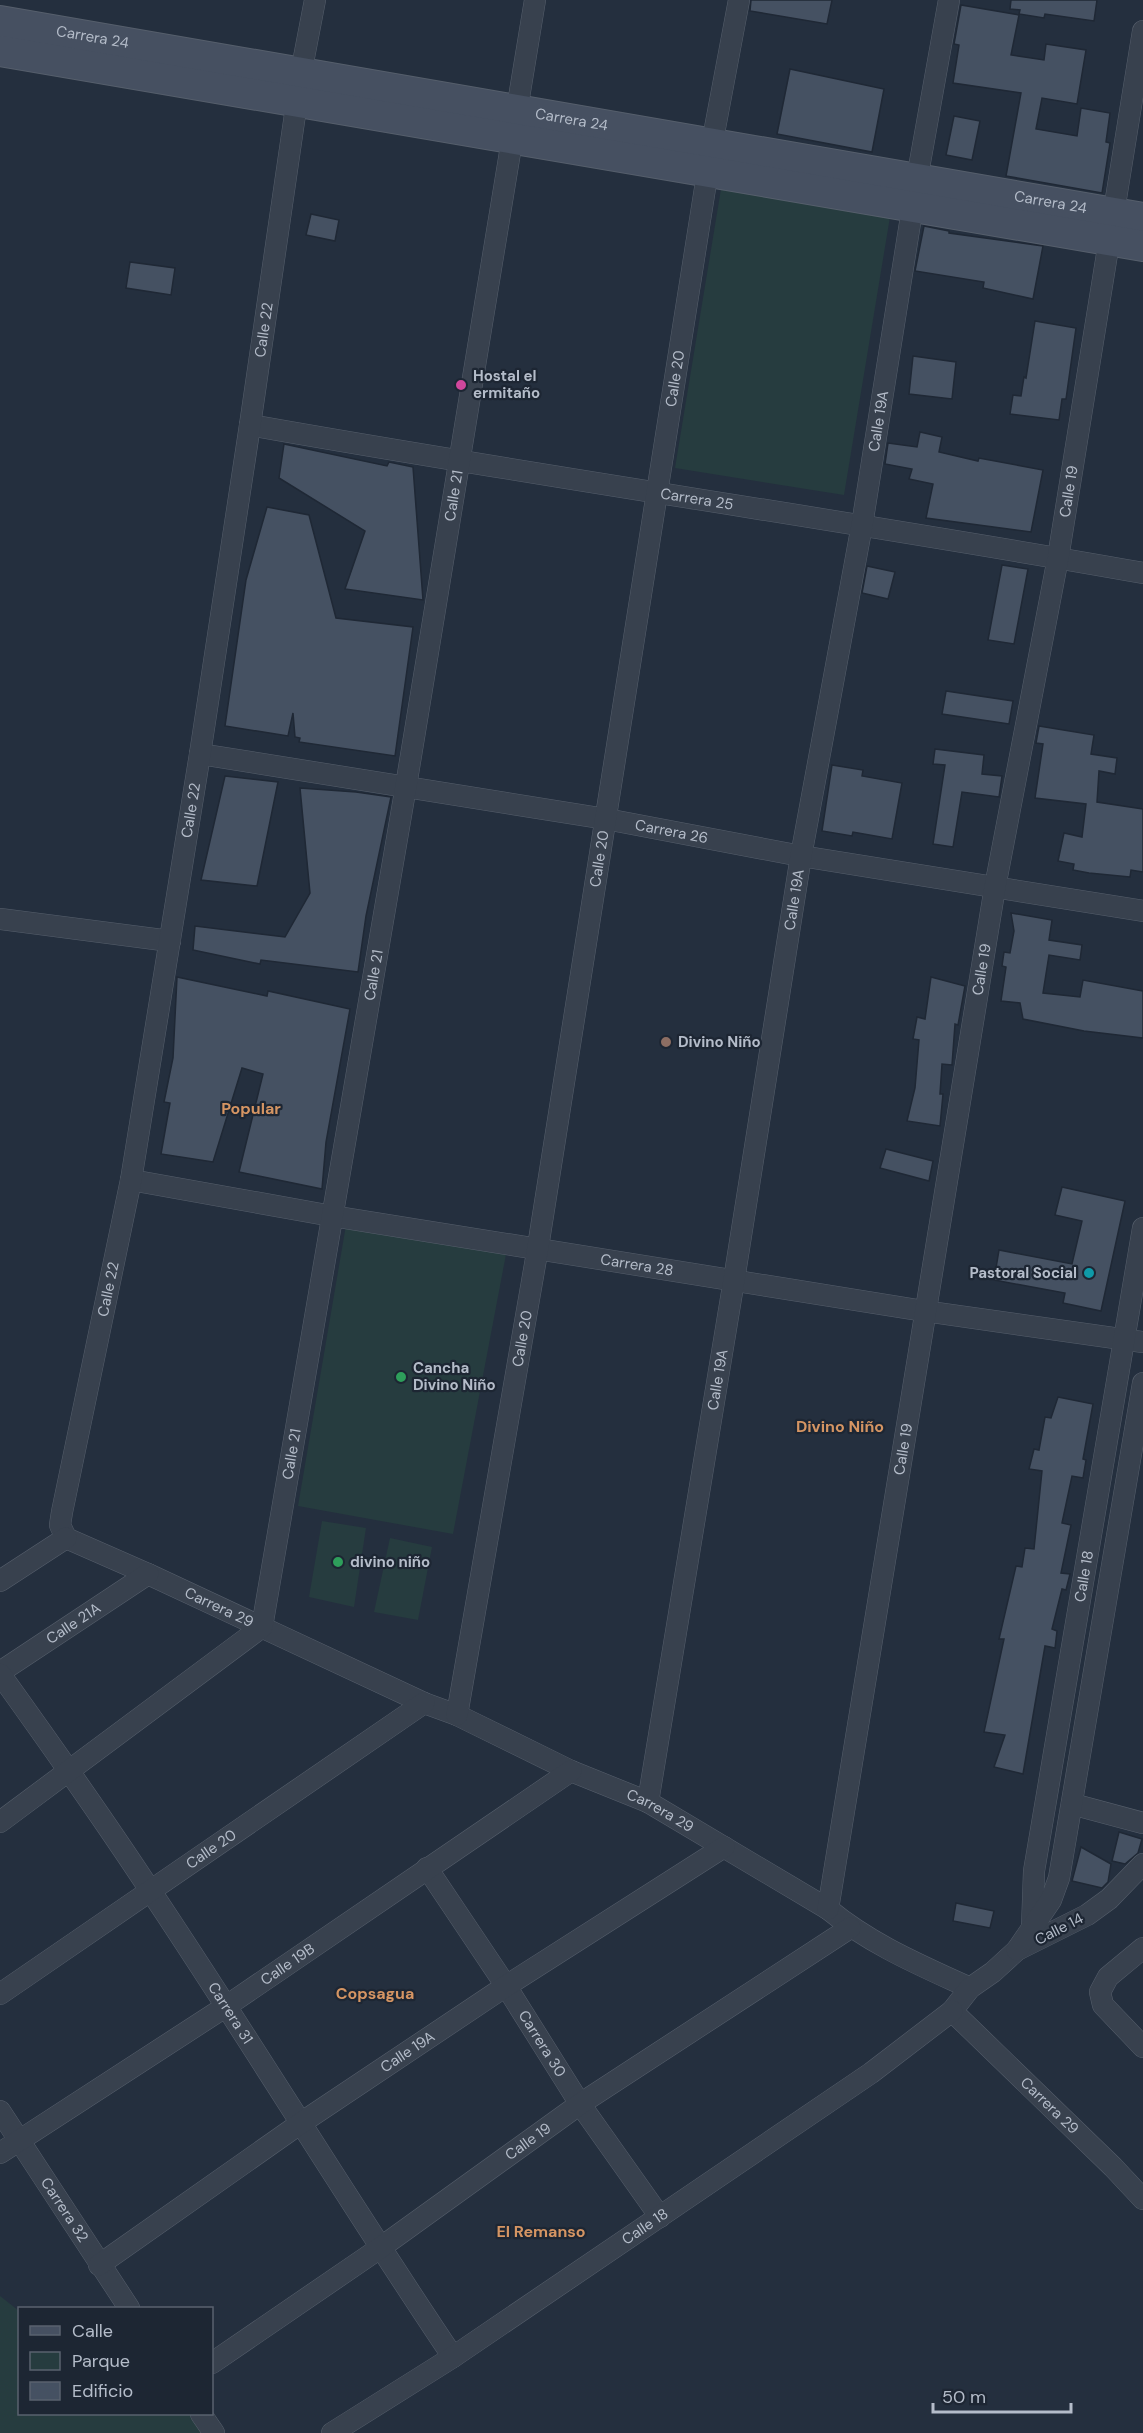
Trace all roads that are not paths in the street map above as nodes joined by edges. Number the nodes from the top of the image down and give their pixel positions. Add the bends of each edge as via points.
1 (315, 0) edge
2 (535, 0) edge
3 (739, 0) edge
4 (949, 0) edge
5 (0, 21) edge
6 (40, 28) junction
7 (1143, 31) edge
8 (0, 51) edge
9 (35, 57) junction
10 (301, 73) junction
11 (298, 102) junction
12 (514, 124) junction
13 (710, 158) junction
14 (916, 193) junction
15 (1143, 218) edge
16 (1111, 227) junction
17 (1143, 246) edge
18 (250, 425) junction
19 (459, 462) junction
20 (658, 492) junction
21 (862, 525) junction
22 (1058, 558) junction
23 (1143, 573) edge
24 (200, 754) junction
25 (406, 786) junction
26 (606, 819) junction
27 (801, 856) junction
28 (994, 887) junction
29 (1143, 911) edge
30 (0, 919) edge
31 (170, 941) junction
32 (131, 1179) junction
33 (332, 1216) junction
34 (1143, 1228) edge
35 (538, 1247) junction
36 (734, 1280) junction
37 (924, 1311) junction
38 (1133, 1340) edge
39 (1143, 1383) edge
40 (66, 1538) junction
41 (148, 1574) junction
42 (0, 1581) edge
43 (262, 1627) junction
44 (0, 1673) edge
45 (424, 1703) junction
46 (457, 1715) junction
47 (571, 1771) junction
48 (70, 1772) junction
49 (648, 1802) junction
50 (1072, 1804) junction
51 (0, 1822) edge
52 (1143, 1823) edge
53 (724, 1847) junction
54 (1143, 1864) edge
55 (427, 1868) junction
56 (151, 1890) junction
57 (828, 1909) junction
58 (850, 1928) junction
59 (1032, 1928) junction
60 (1143, 1948) edge
61 (1017, 1950) junction
62 (506, 1986) junction
63 (970, 1988) junction
64 (0, 1994) edge
65 (225, 2007) junction
66 (952, 2011) junction
67 (1143, 2047) edge
68 (580, 2104) junction
69 (0, 2111) edge
70 (301, 2123) junction
71 (19, 2141) junction
72 (0, 2153) edge
73 (1143, 2199) edge
74 (660, 2217) junction
75 (380, 2248) junction
76 (99, 2265) junction
77 (128, 2307) edge
78 (453, 2357) junction
79 (213, 2362) edge
80 (202, 2415) edge
81 (214, 2433) edge
82 (332, 2433) edge

1 - 10 street, Calle 22
2 - 12 street, Calle 21
3 - 13 street, Calle 20
4 - 14 street, Calle 19A
5 - 6 street, Carrera 24
6 - 9 street
6 - 10 street, Carrera 24
7 - 16 street, Calle 19
8 - 9 street, Carrera 24
9 - 11 street, Carrera 24
10 - 11 street, Calle 22
10 - 12 street, Carrera 24
11 - 12 street, Carrera 24
11 - 18 street, Calle 22
12 - 13 street, Carrera 24
12 - 19 street, Calle 21
13 - 14 street, Carrera 24
13 - 20 street, Calle 20
14 - 16 street, Carrera 24
14 - 21 street, Calle 19A
15 - 16 street, Carrera 24
16 - 17 street, Carrera 24
16 - 22 street, Calle 19
18 - 19 street, Carrera 25
18 - 24 street, Calle 22
19 - 20 street, Carrera 25
19 - 25 street, Calle 21
20 - 21 street, Carrera 25
20 - 26 street, Calle 20
21 - 22 street, Carrera 25
21 - 27 street, Calle 19A
22 - 23 street, Carrera 25
22 - 28 street, Calle 19
24 - 25 street, Carrera 26
24 - 31 street, Calle 22
25 - 26 street, Carrera 26
25 - 33 street, Calle 21
26 - 27 street, Carrera 26
26 - 35 street, Calle 20
27 - 28 street, Carrera 26
27 - 36 street, Calle 19A
28 - 29 street, Carrera 26
28 - 37 street, Calle 19
30 - 31 street
31 - 32 street, Calle 22
32 - 33 street, Carrera 28
32 - 40 street, Calle 22 via 62,1512 60,1525
33 - 35 street, Carrera 28
33 - 43 street, Calle 21
34 - 38 street, Calle 18
35 - 36 street, Carrera 28
35 - 46 street, Calle 20
36 - 37 street, Carrera 28
36 - 49 street, Calle 19A
37 - 38 street, Carrera 28
37 - 57 street, Calle 19
38 - 59 street, Calle 18 via 1034,1871
39 - 50 street, Calle 18
40 - 41 street, Carrera 29
40 - 42 street
41 - 43 street, Carrera 29
41 - 44 street, Calle 21A
43 - 45 street, Carrera 29
43 - 48 street
44 - 48 street, Carrera 31
45 - 46 street, Carrera 29
45 - 56 street, Calle 20
46 - 47 street, Carrera 29
47 - 49 street, Carrera 29
47 - 55 street, Calle 19B
48 - 51 street
48 - 56 street, Carrera 31
49 - 53 street, Carrera 29
50 - 52 street
50 - 59 street, Calle 18 via 1059,1878 1051,1900
53 - 57 street, Carrera 29
53 - 62 street, Calle 19A
54 - 61 street, Calle 14 via 1087,1915
55 - 62 street, Carrera 30
55 - 65 street, Calle 19B
56 - 64 street, Calle 20
56 - 65 street, Carrera 31
57 - 58 street, Carrera 29
58 - 63 street, Carrera 29
58 - 68 street, Calle 19
59 - 61 street, Calle 18
60 - 67 street via 1108,1977 1100,1992 1103,2005
61 - 63 street, Calle 14
62 - 68 street, Carrera 30
62 - 70 street, Calle 19A
63 - 66 street
65 - 70 street, Carrera 31
65 - 71 street, Calle 19B
66 - 73 street, Carrera 29
66 - 74 street, Calle 18 via 871,2073
68 - 74 street, Carrera 30
68 - 75 street, Calle 19
69 - 71 street, Carrera 32
70 - 75 street, Carrera 31
70 - 76 street, Calle 19A
71 - 72 street, Calle 19B
71 - 76 street, Carrera 32
74 - 78 street, Calle 18
75 - 78 street, Carrera 31
75 - 79 street, Calle 19
76 - 77 street, Carrera 32
78 - 82 street, Calle 18
80 - 81 street

